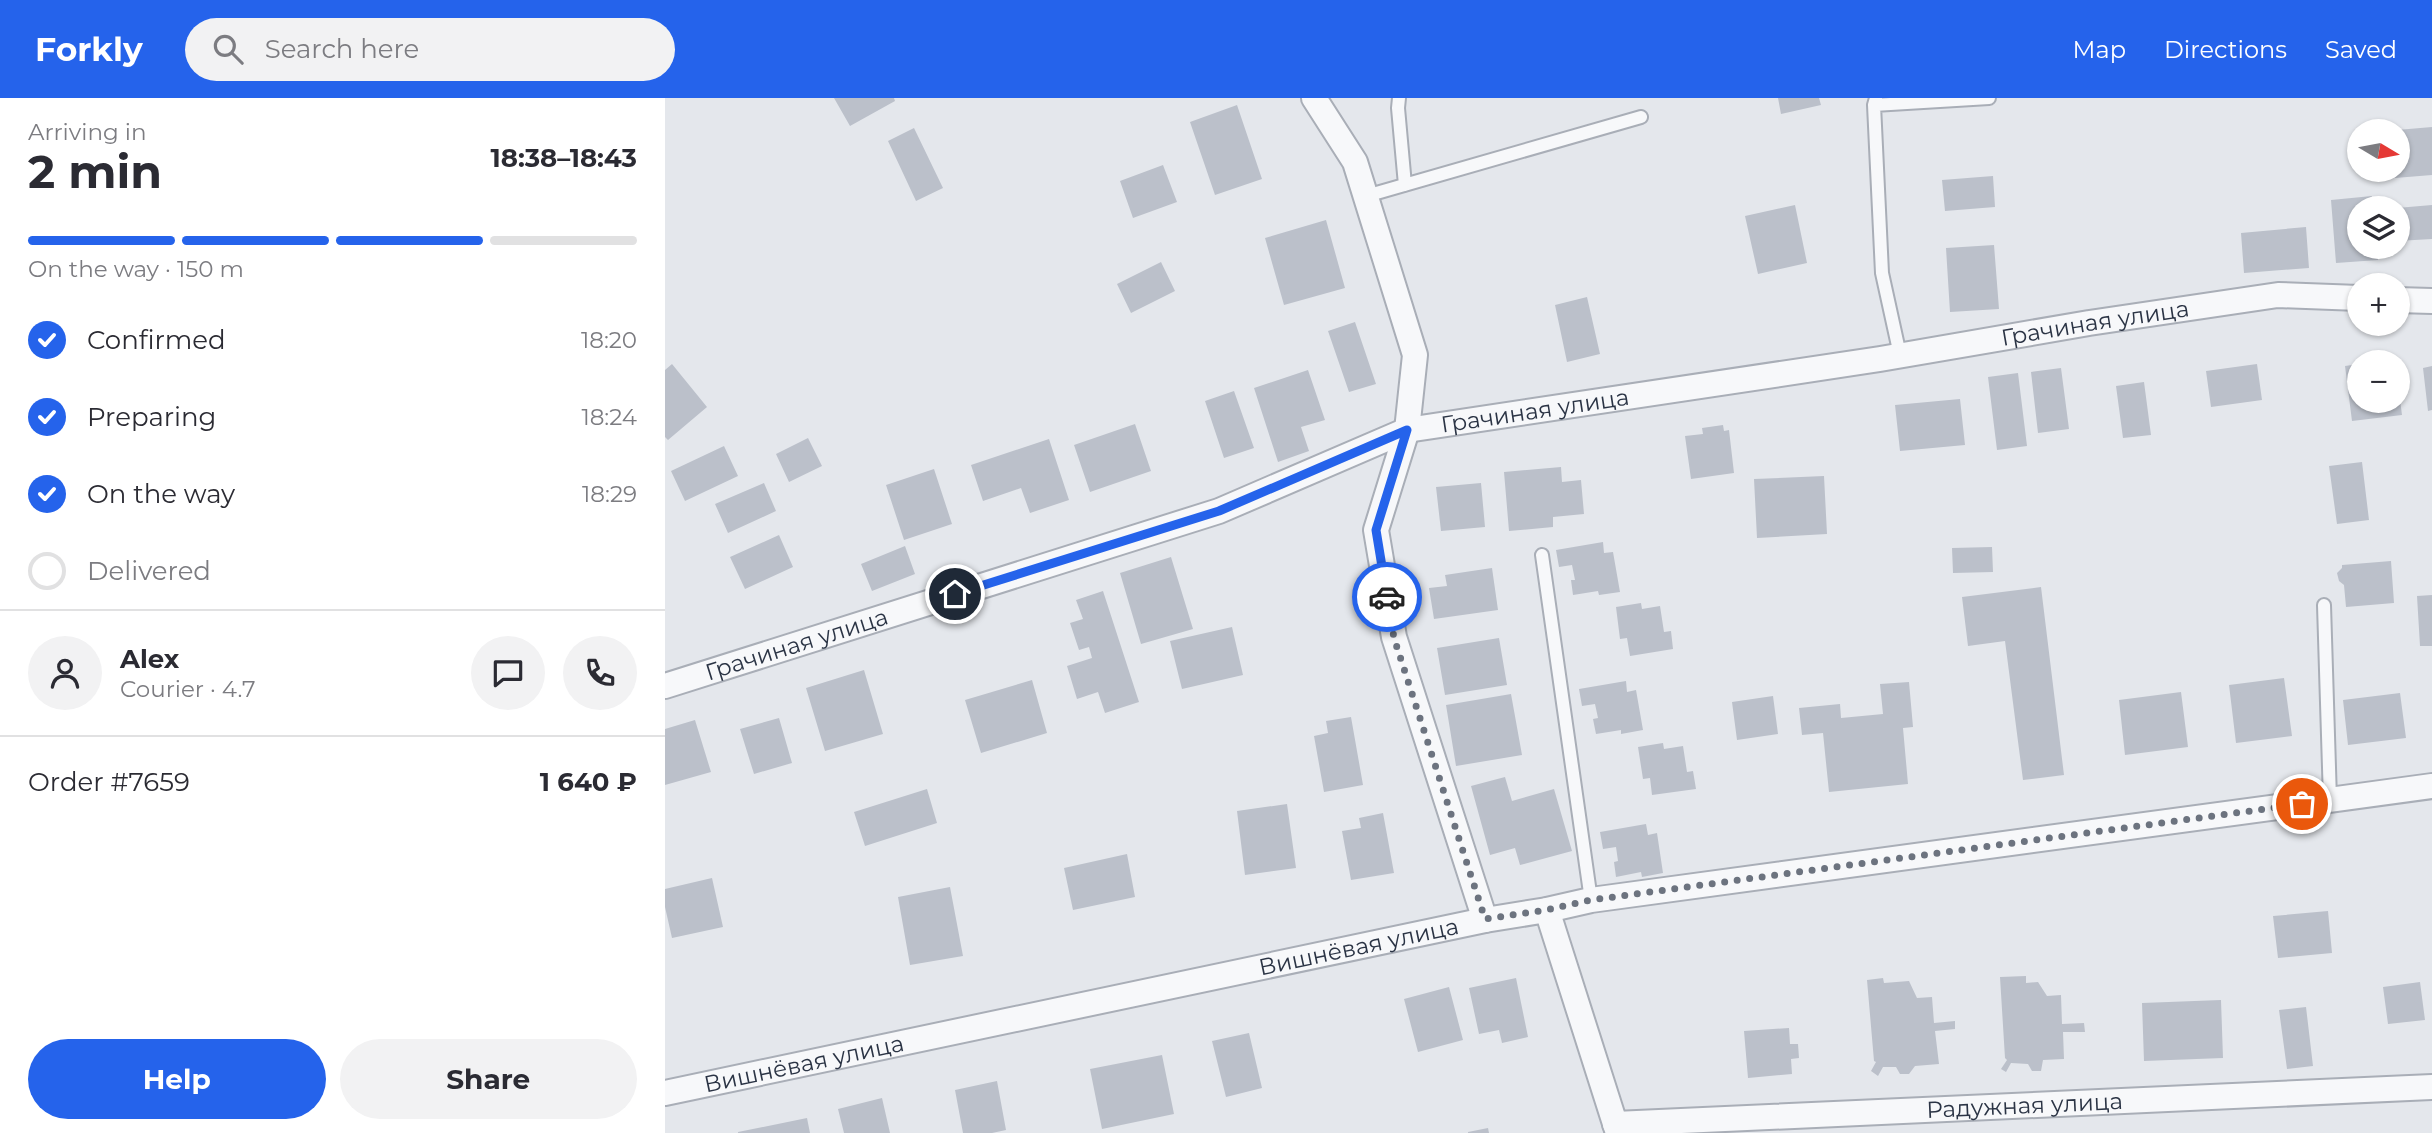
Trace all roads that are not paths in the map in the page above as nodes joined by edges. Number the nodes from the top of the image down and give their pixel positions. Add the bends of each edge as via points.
1 (1314, 98) edge
2 (1399, 98) edge
3 (1989, 98) edge
4 (1875, 102) edge
5 (1641, 117) dead end
6 (1405, 185) junction
7 (1366, 196) junction
8 (2347, 298) edge
9 (2410, 300) edge
10 (2432, 301) edge
11 (1900, 355) junction
12 (1407, 430) junction
13 (1542, 555) dead end
14 (2324, 606) dead end
15 (665, 686) edge
16 (2432, 786) edge
17 (2330, 800) junction
18 (1591, 900) junction
19 (1546, 910) junction
20 (1485, 919) junction
21 (2432, 1087) edge
22 (665, 1093) edge
23 (1616, 1128) edge

1 - 7 street via 1355,162
2 - 6 lane
3 - 4 lane
4 - 11 lane via 1882,272
5 - 6 lane
6 - 7 lane
7 - 12 street via 1415,355
8 - 11 street, Грачиная улица via 2278,295
9 - 10 street
11 - 12 street, Грачиная улица
12 - 15 street, Грачиная улица via 1219,511
12 - 20 street via 1376,530 1378,544 1394,638
13 - 18 lane
14 - 17 lane
16 - 17 street, Вишнёвая улица
17 - 18 street, Вишнёвая улица
18 - 19 street, Вишнёвая улица
19 - 20 street, Вишнёвая улица
19 - 23 street
20 - 22 street, Вишнёвая улица
21 - 23 street, Радужная улица

